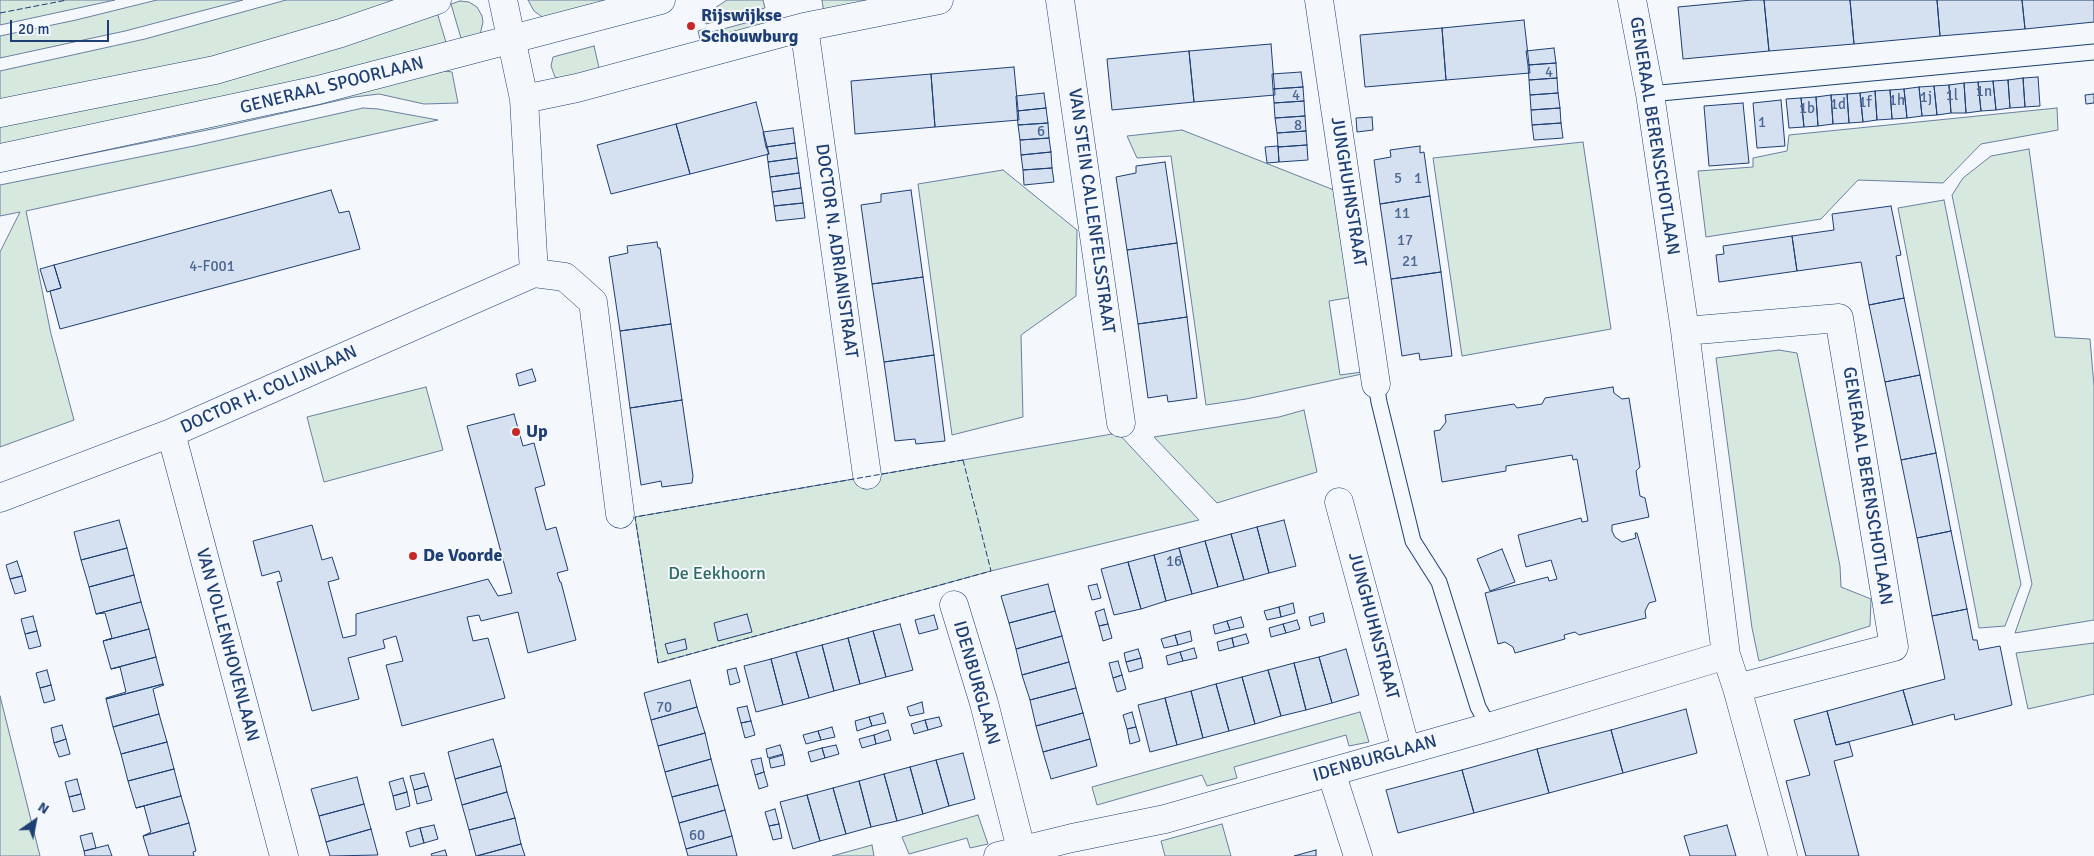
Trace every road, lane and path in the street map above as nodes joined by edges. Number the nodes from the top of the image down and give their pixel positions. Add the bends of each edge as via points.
1 (437, 0) edge
2 (503, 0) edge
3 (661, 0) edge
4 (939, 0) edge
5 (1060, 0) edge
6 (1319, 0) edge
7 (1632, 0) edge
8 (804, 27) junction
9 (512, 40) junction
10 (2094, 52) edge
11 (1650, 94) junction
12 (524, 99) junction
13 (0, 114) edge
14 (0, 158) edge
15 (534, 273) junction
16 (1685, 331) junction
17 (1376, 384) joint
18 (1121, 423) dead end
19 (170, 433) junction
20 (867, 475) dead end
21 (0, 498) edge
22 (1339, 502) dead end
23 (620, 514) dead end
24 (954, 605) dead end
25 (1726, 655) junction
26 (1737, 688) junction
27 (1489, 727) junction
28 (1406, 750) junction
29 (1332, 772) junction
30 (1074, 847) edge
31 (1009, 853) edge
32 (284, 856) edge
33 (1358, 856) edge
34 (1783, 856) edge

1 - 13 street via 341,33 215,70
2 - 9 street
3 - 9 street, GENERAAL SPOORLAAN
4 - 8 street
5 - 18 street, VAN STEIN CALLENFELSSTRAAT
6 - 17 street, JUNGHUHNSTRAAT
7 - 11 street, GENERAAL BERENSCHOTLAAN
8 - 12 street
8 - 20 street, DOCTOR N. ADRIANISTRAAT
9 - 12 street
9 - 14 street, GENERAAL SPOORLAAN via 258,104
10 - 11 lane
11 - 16 street, GENERAAL BERENSCHOTLAAN
12 - 15 street
15 - 19 street, DOCTOR H. COLIJNLAAN
15 - 23 street via 566,277 593,302
16 - 25 street, GENERAAL BERENSCHOTLAAN
16 - 26 street, GENERAAL BERENSCHOTLAAN via 1839,318 1894,647
17 - 27 lane via 1413,541 1439,582 1478,707
19 - 21 street, DOCTOR H. COLIJNLAAN
19 - 32 street, VAN VOLLENHOVENLAAN
22 - 28 street, JUNGHUHNSTRAAT
24 - 31 street, IDENBURGLAAN via 984,703
25 - 26 street, GENERAAL BERENSCHOTLAAN
25 - 27 street, IDENBURGLAAN
26 - 34 street, GENERAAL BERENSCHOTLAAN
27 - 28 street, IDENBURGLAAN
28 - 29 street, IDENBURGLAAN
29 - 30 street, IDENBURGLAAN
29 - 33 street
30 - 31 street, IDENBURGLAAN

